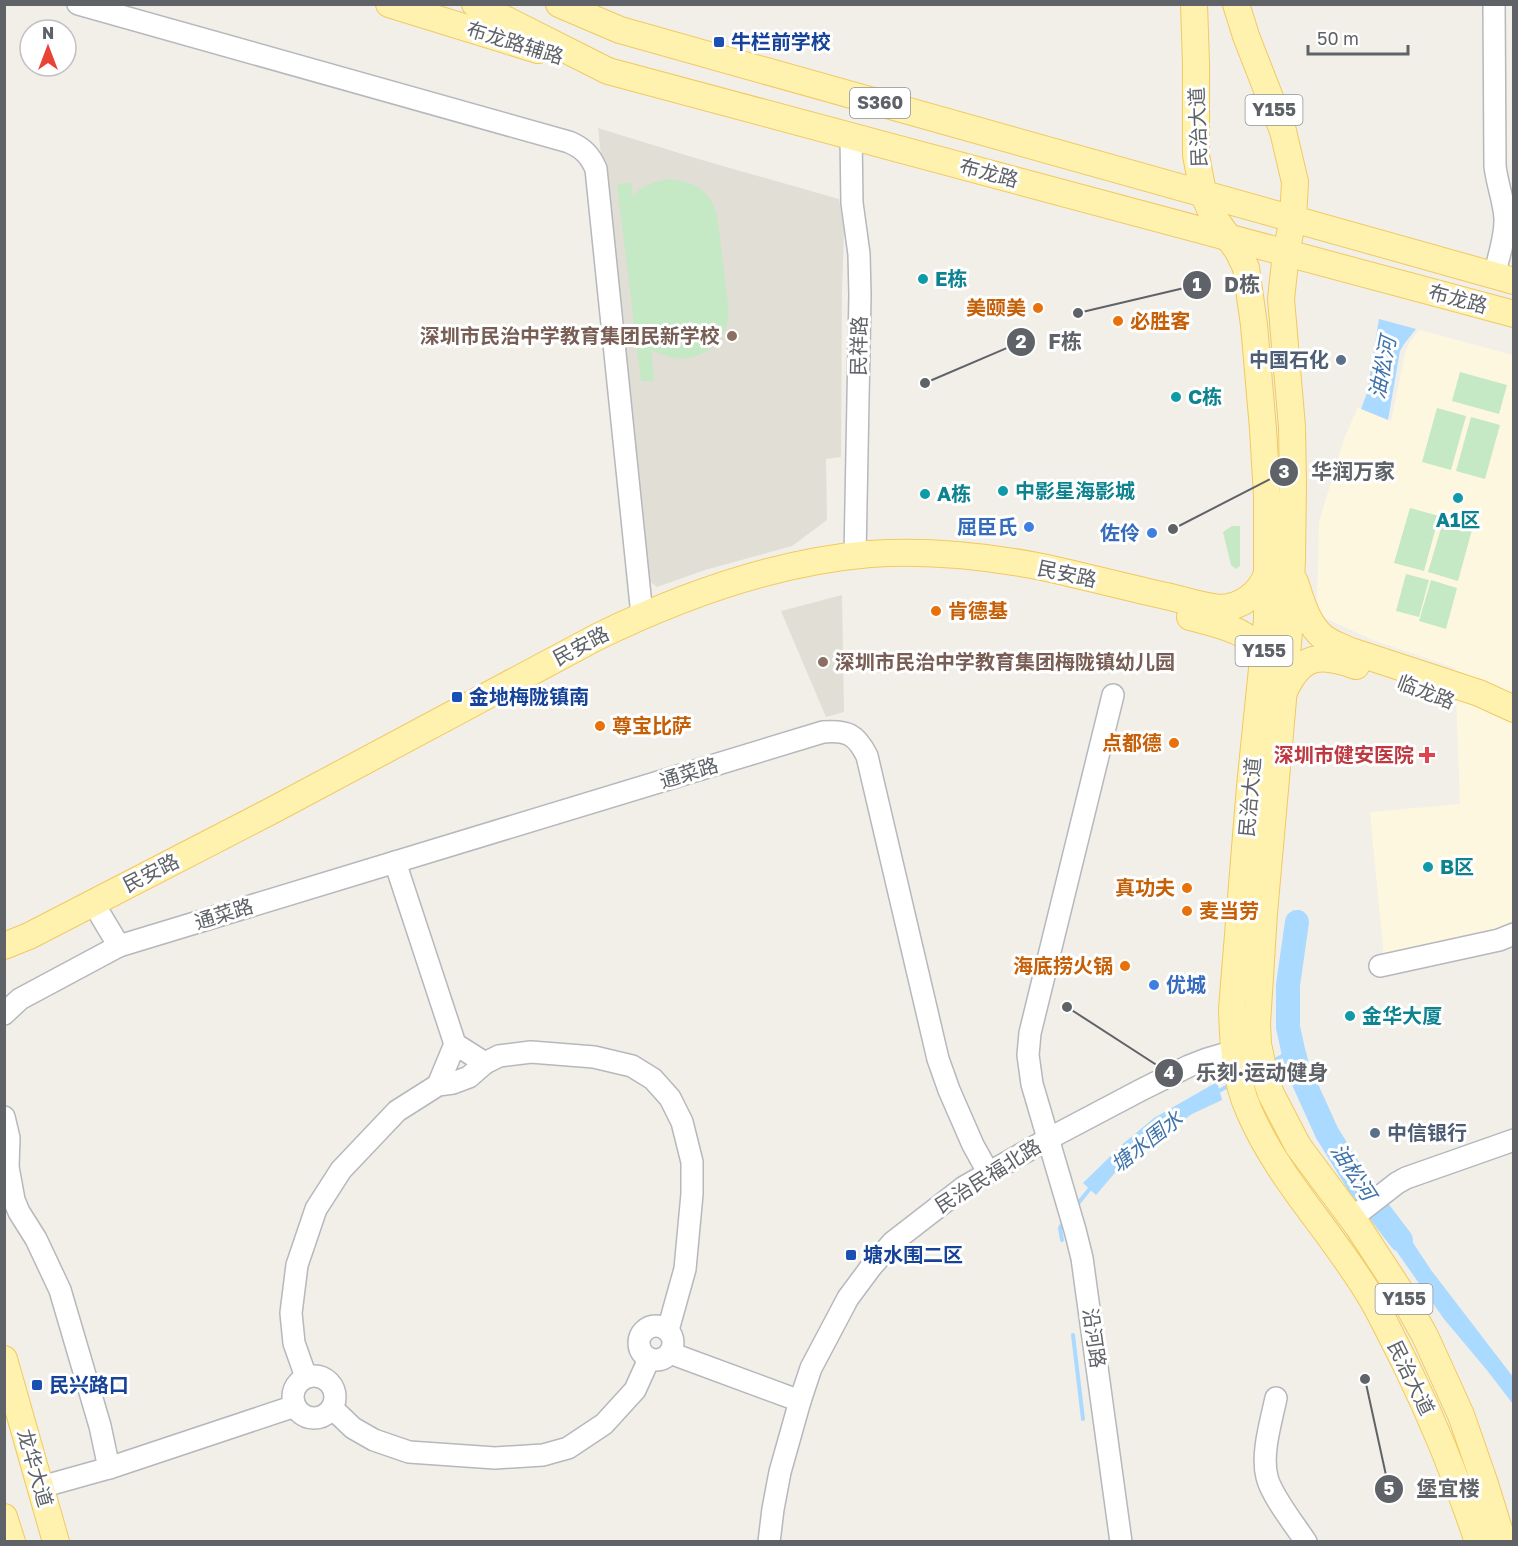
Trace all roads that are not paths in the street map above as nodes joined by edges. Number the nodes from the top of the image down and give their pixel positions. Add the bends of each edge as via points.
1 (78, 4) edge
2 (389, 4) edge
3 (475, 4) edge
4 (559, 4) edge
5 (1194, 4) edge
6 (1236, 4) edge
7 (1494, 4) edge
8 (608, 71) junction
9 (851, 136) junction
10 (1203, 194) junction
11 (1293, 219) junction
12 (1227, 237) junction
13 (1286, 253) junction
14 (1504, 278) edge
15 (1514, 314) edge
16 (855, 556) junction
17 (1280, 573) junction
18 (1207, 614) junction
19 (642, 615) junction
20 (1340, 653) junction
21 (1263, 659) junction
22 (1284, 693) junction
23 (1113, 695) dead end
24 (1514, 709) edge
25 (1514, 726) edge
26 (395, 862) junction
27 (101, 916) junction
28 (1514, 934) edge
29 (119, 946) junction
30 (5, 959) edge
31 (1380, 966) dead end
32 (4, 1014) edge
33 (455, 1044) junction
34 (485, 1064) junction
35 (1250, 1065) junction
36 (438, 1085) junction
37 (4, 1117) edge
38 (1048, 1139) junction
39 (1514, 1140) edge
40 (988, 1172) junction
41 (1366, 1206) junction
42 (668, 1330) junction
43 (670, 1353) junction
44 (4, 1359) edge
45 (649, 1359) junction
46 (306, 1377) junction
47 (1276, 1398) dead end
48 (800, 1401) junction
49 (295, 1406) junction
50 (332, 1408) junction
51 (109, 1468) junction
52 (41, 1487) junction
53 (4, 1517) edge
54 (12, 1542) edge
55 (56, 1542) edge
56 (770, 1542) edge
57 (1121, 1542) edge
58 (1306, 1542) edge
59 (1478, 1542) edge
60 (1503, 1542) edge

1 - 19 street via 569,142 586,152 596,169
2 - 8 main road, 布龙路辅路
3 - 8 main road, 布龙路 / S360
4 - 10 main road, 布龙路 / S360 via 620,30
5 - 10 main road, 民治大道 / Y155 via 1196,155
6 - 11 main road, 民治大道 / Y155 via 1283,131 1295,182
7 - 14 street via 1495,166 1505,221
8 - 9 main road, 布龙路 / S360
9 - 12 main road, 布龙路 / S360
9 - 16 street, 民祥路 via 860,295
10 - 11 main road, 布龙路 / S360
10 - 12 main road, 民治大道 / Y155
11 - 13 main road, 民治大道 / Y155
11 - 14 main road, 布龙路 / S360
12 - 13 main road, 布龙路 / S360
12 - 17 main road, 民治大道 / Y155 via 1246,268 1267,496
13 - 15 main road, 布龙路 / S360
13 - 17 main road, 民治大道 / Y155 via 1281,299 1293,485
16 - 18 main road, 民安路 via 944,554 1040,567
16 - 19 main road, 民安路 via 787,567
17 - 18 main road via 1245,600
17 - 20 main road via 1322,637
17 - 21 main road, 民治大道 / Y155 via 1267,620
17 - 22 main road, 民治大道 / Y155 via 1289,632
18 - 21 main road via 1257,645
18 - 27 main road, 民安路 via 968,570 898,569 749,592 682,614 584,661 212,861
19 - 30 main road, 民安路 via 29,936
20 - 22 main road via 1305,663 1290,678
20 - 24 main road, 临龙路 via 1479,693
20 - 25 main road, 临龙路
21 - 35 main road, 民治大道 / Y155 via 1232,1009
22 - 35 main road, 民治大道 / Y155 via 1257,1024
23 - 38 street, 沿河路 via 1030,1033 1032,1084
26 - 29 street, 通菜路
26 - 33 street
26 - 40 street, 通菜路 via 823,732 851,734 867,756 942,1076
27 - 29 street
27 - 30 main road, 民安路
28 - 31 street
29 - 32 street, 通菜路 via 21,999
33 - 34 street
33 - 36 street
34 - 36 street via 469,1077
34 - 42 street via 499,1056 531,1052 594,1057 632,1066 653,1079 670,1098 682,1122 692,1162 692,1194 685,1269
35 - 38 street, 民治民福北路 via 1207,1059
35 - 41 main road, 民治大道 / Y155 via 1272,1094 1298,1146
35 - 59 main road, 民治大道 / Y155 via 1248,1110 1268,1149 1354,1270 1379,1313 1438,1433
36 - 46 street via 397,1111 341,1170 316,1209 297,1265 291,1313 294,1343
37 - 51 street via 14,1200 60,1290 98,1415
38 - 40 street, 民治民福北路
38 - 57 street, 沿河路 via 1082,1258
39 - 41 street via 1417,1174 1397,1183
40 - 48 street, 民治民福北路 via 893,1242 871,1267 848,1298 811,1368
41 - 60 main road, 民治大道 / Y155 via 1400,1292 1461,1415
42 - 43 street via 673,1344
42 - 45 street via 656,1325 641,1333 639,1348
43 - 45 street via 661,1359
43 - 48 street
44 - 52 main road, 龙华大道
45 - 50 street via 635,1390 604,1424 568,1448 543,1455 495,1458 409,1452 353,1428
46 - 49 street via 296,1386
46 - 50 street via 327,1380 335,1395
47 - 58 street via 1266,1448 1266,1477
48 - 56 street, 民治民福北路 via 780,1472
49 - 50 street via 316,1418
49 - 51 street
51 - 52 street
52 - 55 main road, 龙华大道
53 - 54 main road

